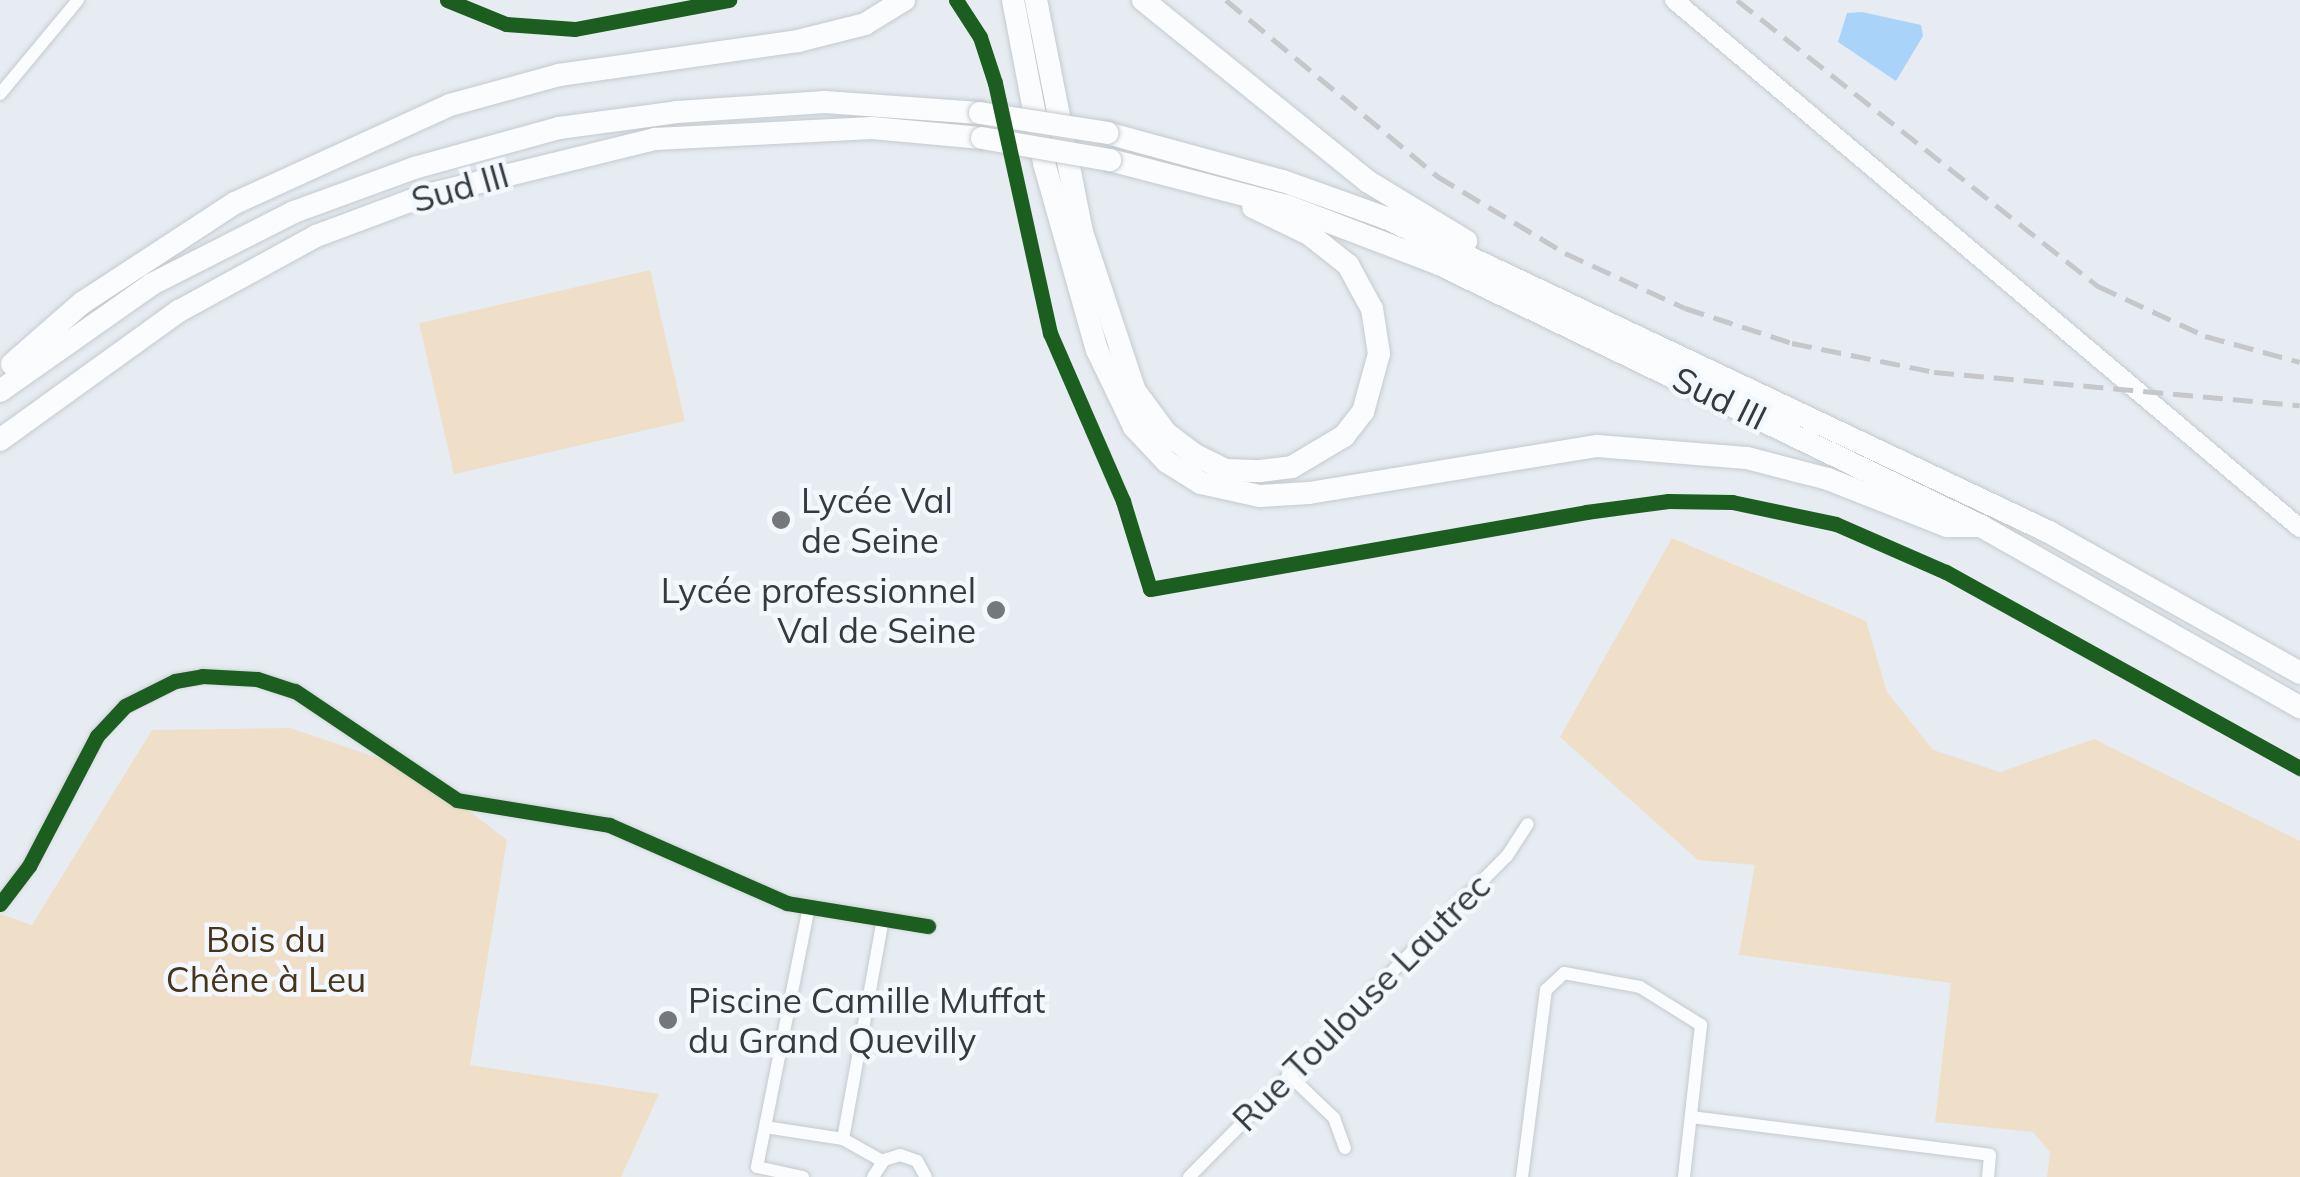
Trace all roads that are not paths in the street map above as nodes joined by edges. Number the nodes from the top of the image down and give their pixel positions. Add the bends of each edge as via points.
1 (78, 0) edge
2 (904, 0) edge
3 (1013, 0) edge
4 (1036, 0) edge
5 (1143, 0) edge
6 (1674, 0) edge
7 (0, 94) edge
8 (1205, 184) junction
9 (1493, 268) junction
10 (0, 374) edge
11 (0, 391) edge
12 (0, 440) edge
13 (1981, 526) junction
14 (2300, 528) edge
15 (2300, 673) edge
16 (2300, 707) edge
17 (1528, 824) dead end
18 (0, 904) edge
19 (809, 907) junction
20 (883, 919) junction
21 (928, 926) dead end
22 (1288, 1074) junction
23 (1691, 1117) junction
24 (765, 1126) junction
25 (842, 1139) junction
26 (1345, 1148) dead end
27 (882, 1162) junction
28 (927, 1175) edge
29 (803, 1177) edge
30 (873, 1177) edge
31 (1189, 1177) edge
32 (1522, 1177) edge
33 (1684, 1177) edge
34 (1988, 1177) edge

1 - 7 street
2 - 10 highway via 865,24 798,41 541,80 450,105 337,151 154,252
3 - 13 highway via 1044,164 1097,350 1134,428 1166,462 1201,483 1260,496 1308,493 1597,446 1747,458 1828,479 1946,526
4 - 8 highway via 1082,232 1136,391 1166,433 1197,456 1226,470 1292,467 1322,454 1363,412 1379,354 1372,310 1348,265 1309,234
5 - 9 highway via 1367,181 1473,244
6 - 14 street
8 - 12 highway, Sud III, bridge via 982,138 872,128 754,129 561,158 423,196 316,236 179,311
8 - 13 highway, Sud III via 1287,206 1439,264
9 - 11 highway, Sud III, bridge via 1284,180 1107,133 980,113 824,102 677,112 558,128 414,168 294,212 166,276
9 - 15 highway, Sud III via 2049,532
13 - 16 highway, Sud III
17 - 22 street, Rue Toulouse Lautrec via 1506,856
18 - 19 street via 29,866 97,736 125,706 175,681 202,676 257,679 295,691 456,800 621,828
19 - 20 street
19 - 24 street
20 - 21 street
20 - 25 street
22 - 26 street via 1334,1118
22 - 31 street, Rue Toulouse Lautrec
23 - 32 street via 1702,1025 1640,987 1564,973 1546,990
23 - 33 street
23 - 34 street via 1990,1156
24 - 25 street
24 - 29 street via 757,1168
25 - 27 street
27 - 28 street via 909,1156
27 - 30 street

